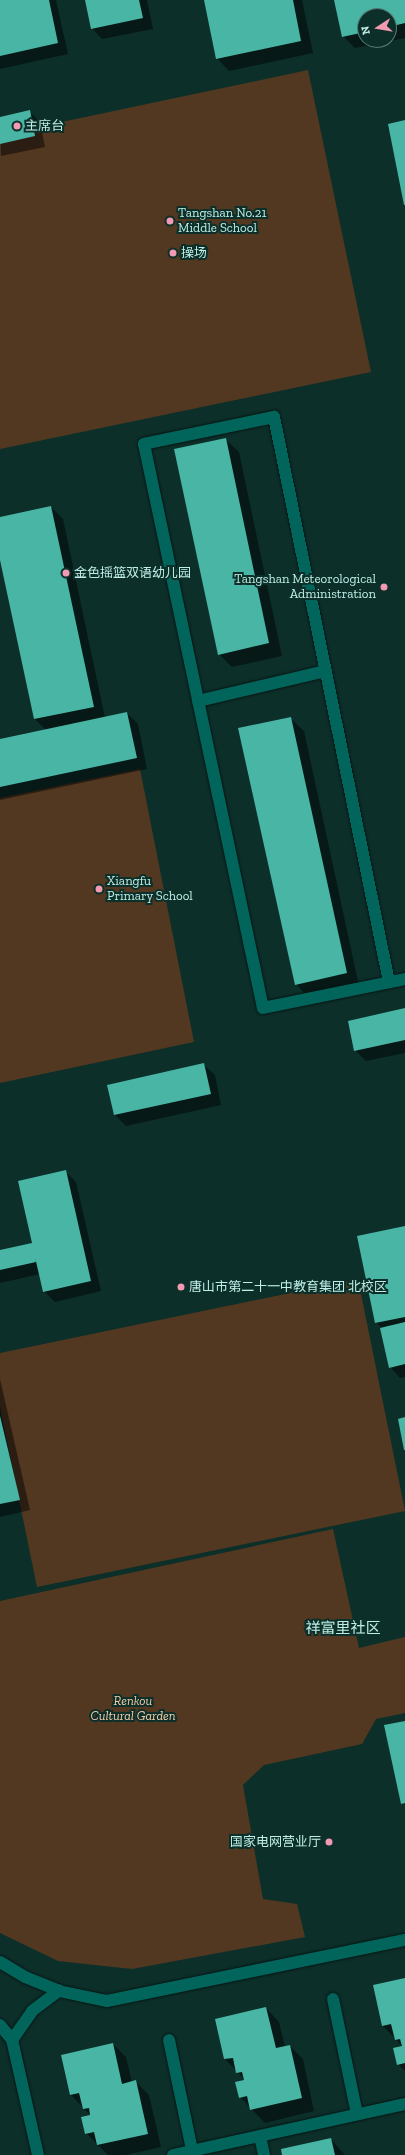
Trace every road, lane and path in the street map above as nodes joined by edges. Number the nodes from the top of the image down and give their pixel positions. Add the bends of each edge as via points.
1 (326, 671) junction
2 (198, 701) junction
3 (405, 979) edge
4 (389, 982) junction
5 (405, 1940) edge
6 (0, 1962) edge
7 (59, 1991) junction
8 (333, 1999) dead end
9 (0, 2025) edge
10 (12, 2040) junction
11 (169, 2040) dead end
12 (405, 2104) edge
13 (357, 2114) junction
14 (260, 2136) junction
15 (193, 2153) edge
16 (38, 2155) edge
17 (173, 2155) edge
18 (264, 2155) edge

1 - 2 street
1 - 2 street via 274,418 144,444
1 - 4 street
2 - 4 street via 263,1008
3 - 4 street
5 - 7 street via 107,2001
6 - 7 street
7 - 10 street via 32,2011
8 - 13 street
9 - 10 street
10 - 16 street
11 - 15 street
12 - 13 street
13 - 14 street
14 - 15 street
14 - 18 street
15 - 17 street

